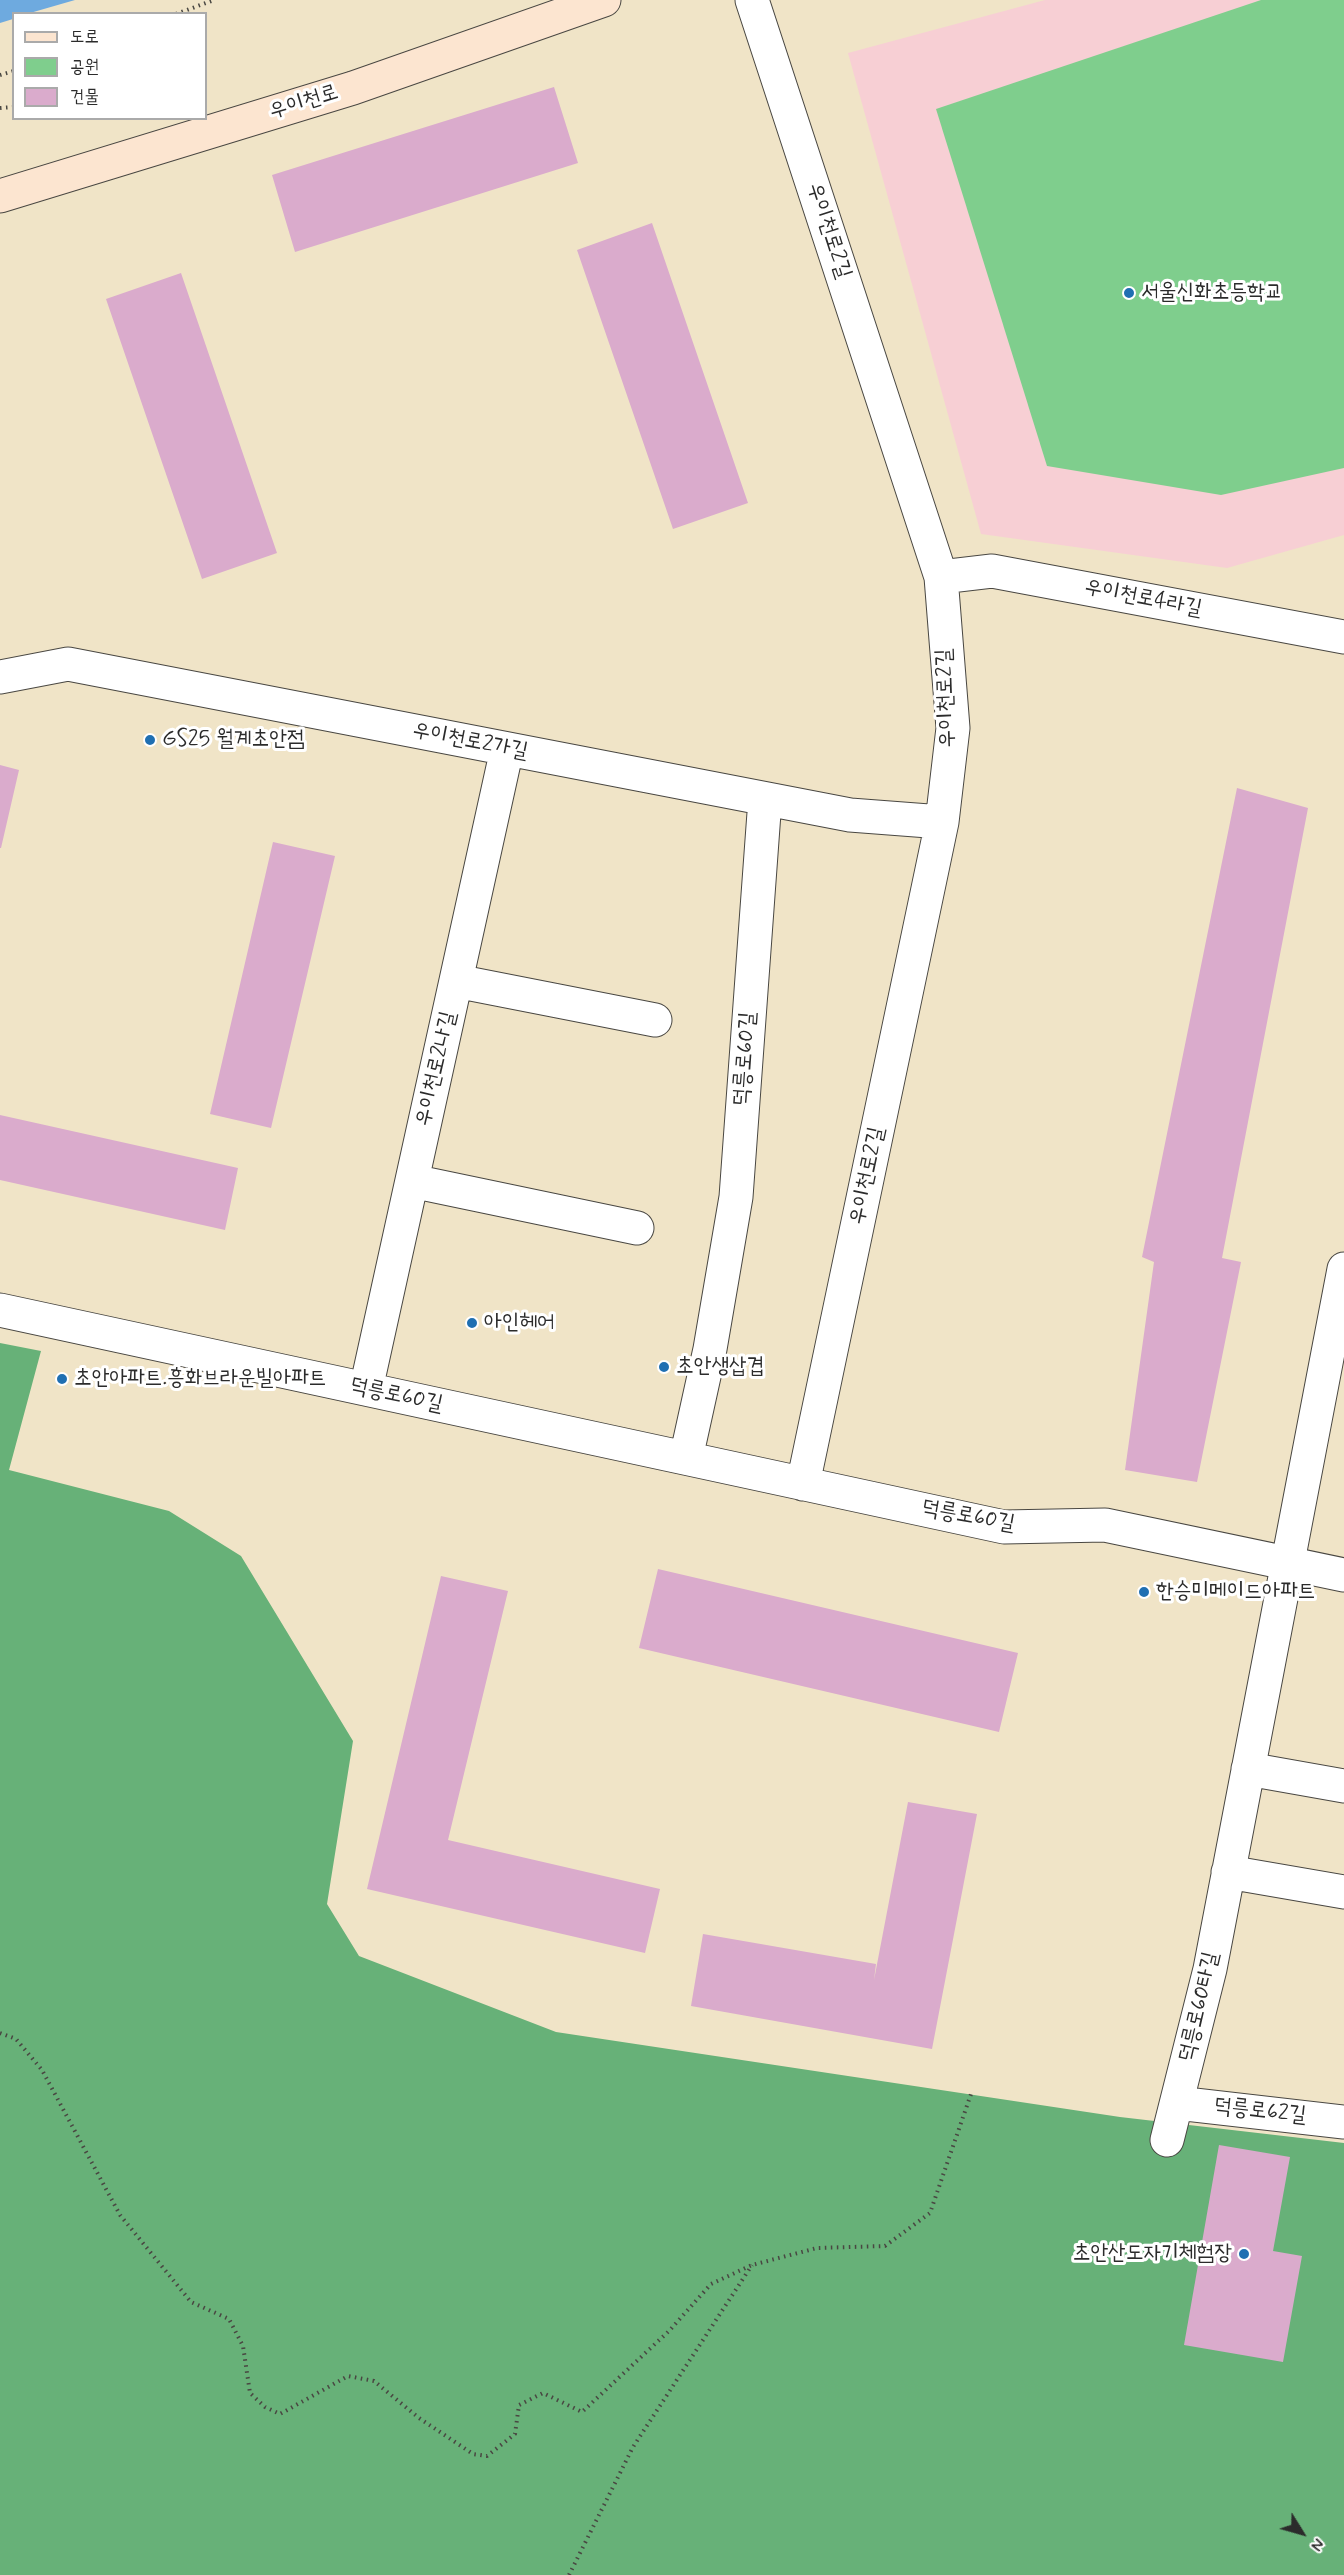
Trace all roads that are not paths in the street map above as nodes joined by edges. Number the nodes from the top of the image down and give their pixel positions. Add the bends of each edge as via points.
1 (604, 0) edge
2 (752, 0) edge
3 (0, 196) edge
4 (941, 577) junction
5 (1344, 637) edge
6 (0, 677) edge
7 (507, 749) junction
8 (765, 799) junction
9 (942, 822) junction
10 (456, 981) junction
11 (655, 1020) dead end
12 (412, 1181) junction
13 (637, 1228) dead end
14 (1344, 1269) edge
15 (0, 1310) edge
16 (366, 1389) junction
17 (686, 1458) junction
18 (803, 1484) junction
19 (1288, 1564) junction
20 (1344, 1575) edge
21 (1248, 1769) junction
22 (1344, 1786) edge
23 (1228, 1872) junction
24 (1344, 1892) edge
25 (1177, 2103) junction
26 (1344, 2122) edge
27 (1167, 2140) dead end

1 - 3 street, 우이천로 via 353,88
2 - 4 street, 우이천로2길
4 - 5 street, 우이천로4라길 via 992,571
4 - 9 street, 우이천로2길 via 953,728
6 - 7 street, 우이천로2가길 via 68,664
7 - 8 street, 우이천로2가길
7 - 10 street, 우이천로2나길
8 - 9 street, 우이천로2가길 via 850,815
8 - 17 street, 덕릉로60길 via 736,1197 711,1349
9 - 18 street, 우이천로2길
10 - 11 street
10 - 12 street, 우이천로2나길
12 - 13 street
12 - 16 street, 우이천로2나길
14 - 19 street
15 - 16 street, 덕릉로60길
16 - 17 street, 덕릉로60길
17 - 18 street, 덕릉로60길
18 - 19 street, 덕릉로60길 via 1004,1527 1105,1525
19 - 20 street, 덕릉로60길
19 - 21 street, 덕릉로60타길
21 - 22 street
21 - 23 street, 덕릉로60타길
23 - 24 street
23 - 25 street, 덕릉로60타길 via 1210,1969
25 - 26 street, 덕릉로62길
25 - 27 street, 덕릉로60타길

